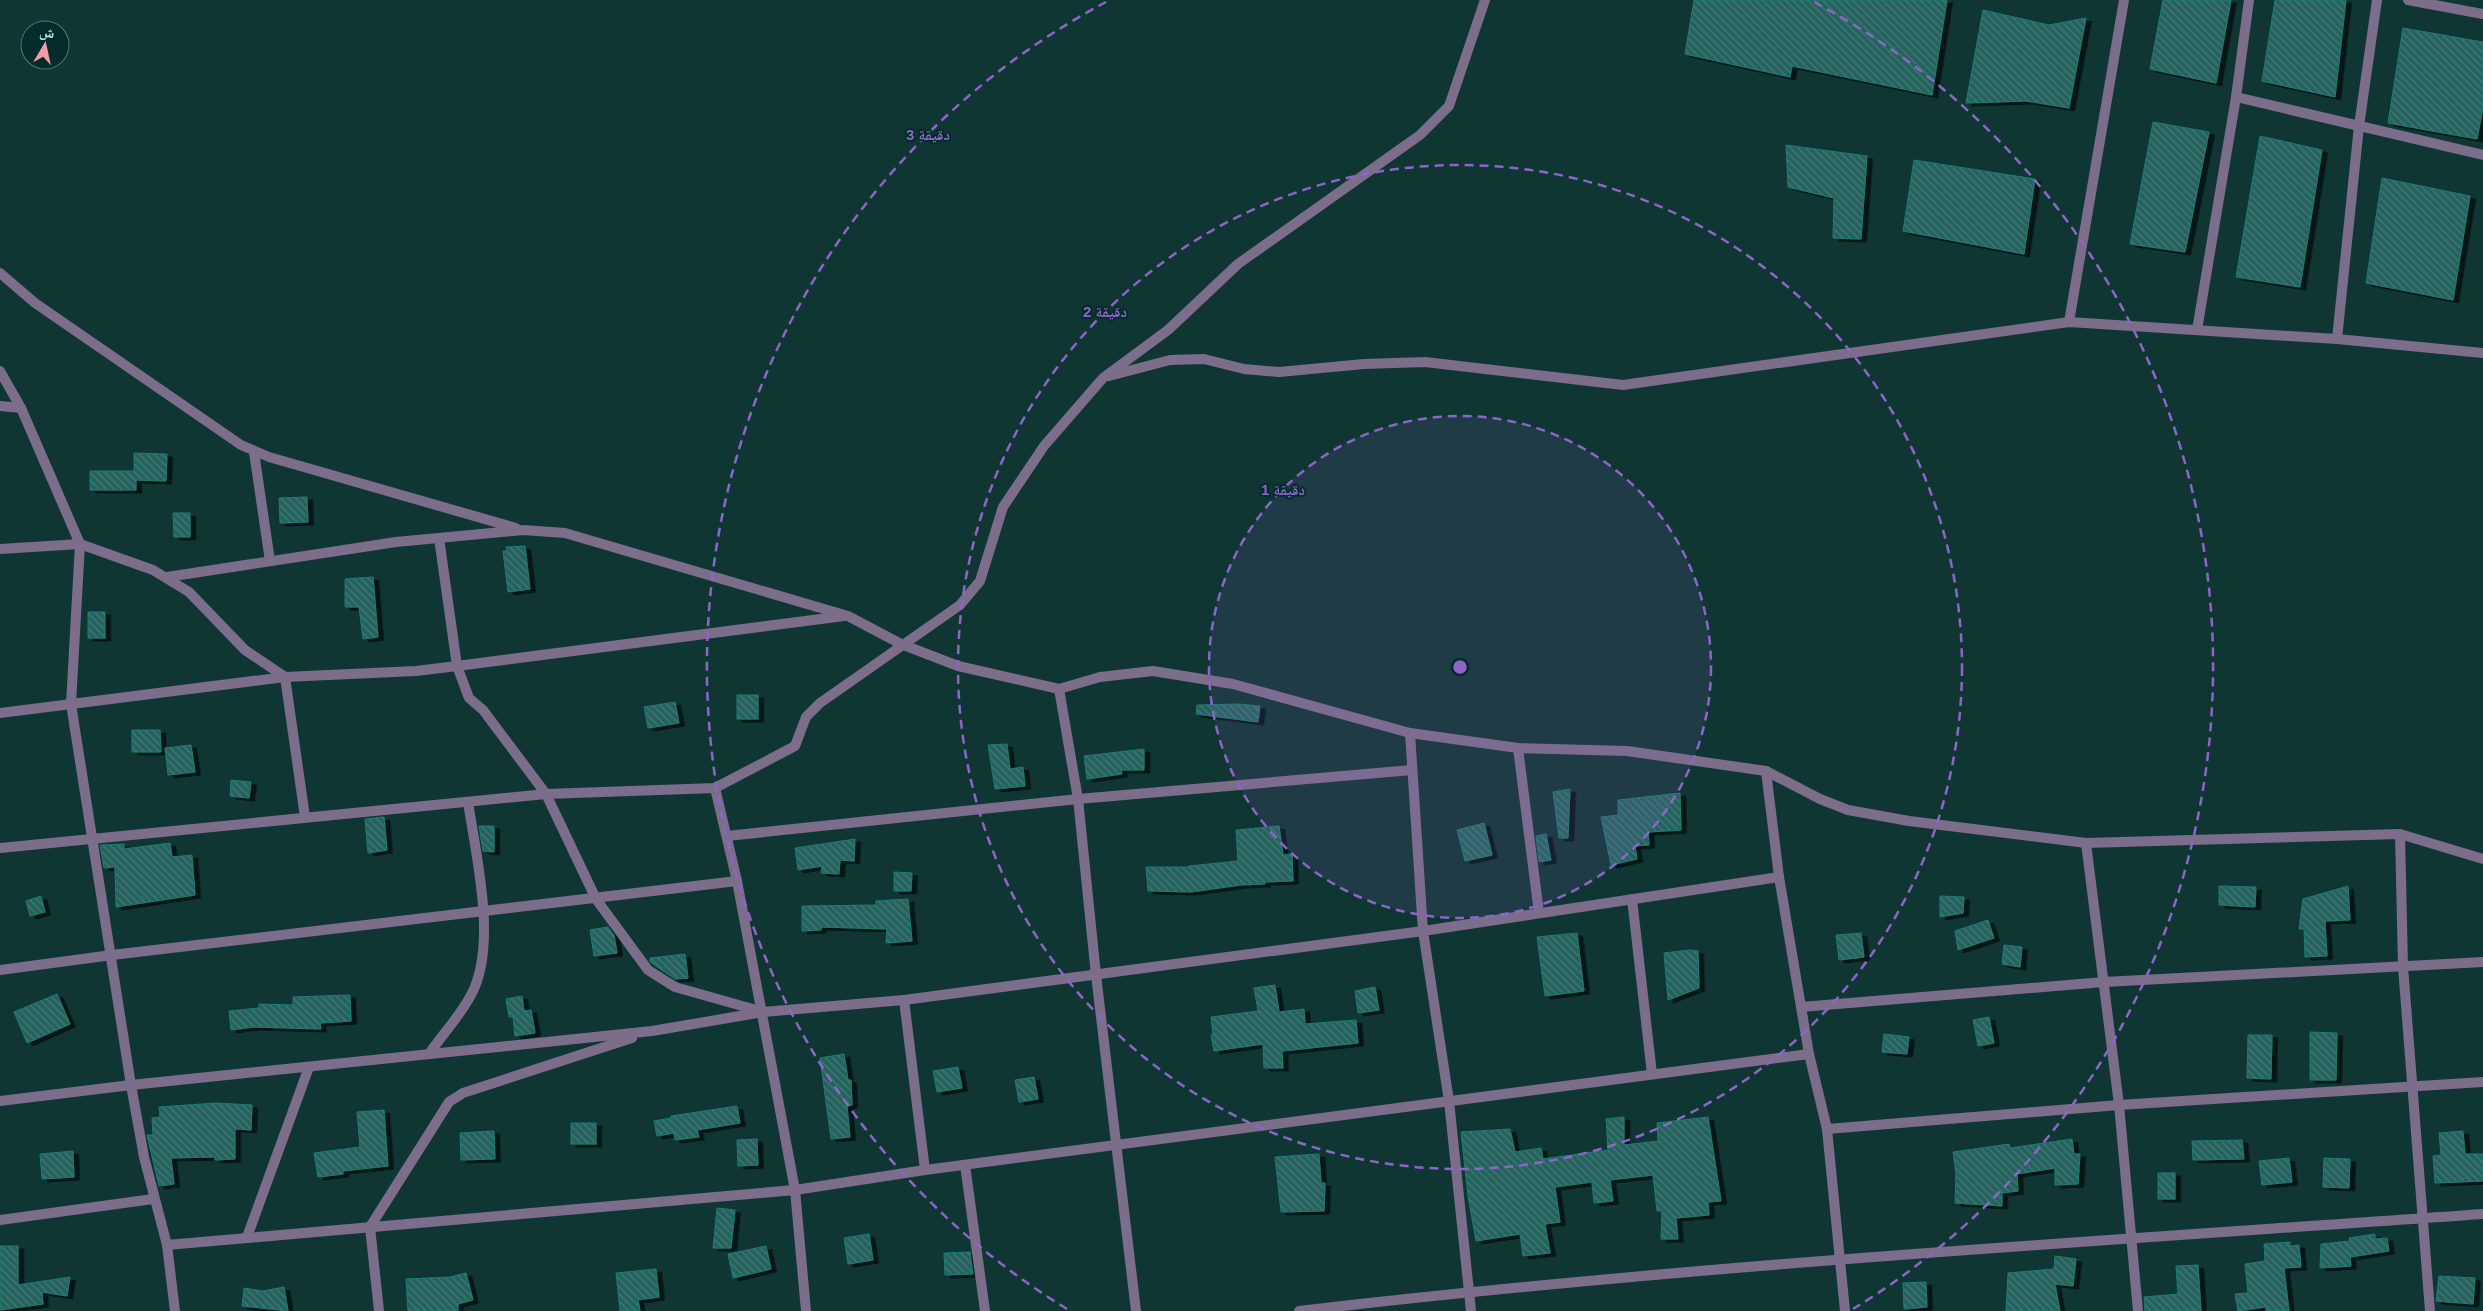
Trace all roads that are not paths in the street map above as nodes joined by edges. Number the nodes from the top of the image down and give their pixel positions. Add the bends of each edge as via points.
1 (1484, 0) edge
2 (2124, 0) edge
3 (2249, 0) edge
4 (2377, 0) edge
5 (2408, 0) edge
6 (2483, 14) edge
7 (2236, 97) junction
8 (2359, 126) junction
9 (2483, 154) edge
10 (0, 273) edge
11 (2069, 322) junction
12 (2197, 330) junction
13 (2337, 339) junction
14 (2483, 352) edge
15 (0, 371) edge
16 (1103, 378) junction
17 (0, 406) edge
18 (21, 408) junction
19 (254, 452) junction
20 (523, 530) junction
21 (439, 538) junction
22 (80, 544) junction
23 (0, 549) edge
24 (270, 561) junction
25 (167, 577) junction
26 (848, 616) junction
27 (901, 644) junction
28 (458, 666) junction
29 (285, 677) junction
30 (1059, 689) junction
31 (70, 704) junction
32 (0, 713) edge
33 (1410, 733) junction
34 (1518, 748) junction
35 (1412, 770) junction
36 (1766, 771) junction
37 (715, 788) junction
38 (546, 794) junction
39 (1078, 799) junction
40 (468, 802) junction
41 (305, 817) junction
42 (2400, 834) junction
43 (727, 836) junction
44 (93, 837) junction
45 (2086, 843) junction
46 (0, 848) edge
47 (2483, 859) edge
48 (1779, 877) junction
49 (737, 881) junction
50 (596, 899) junction
51 (1632, 899) junction
52 (484, 912) junction
53 (1539, 913) junction
54 (1423, 931) junction
55 (112, 954) junction
56 (2483, 962) edge
57 (2404, 967) junction
58 (0, 970) edge
59 (1096, 975) junction
60 (2104, 982) junction
61 (904, 1000) junction
62 (1801, 1007) junction
63 (763, 1012) junction
64 (652, 1031) junction
65 (429, 1054) junction
66 (1810, 1054) junction
67 (309, 1067) junction
68 (1652, 1074) junction
69 (2483, 1082) edge
70 (131, 1085) junction
71 (2411, 1086) junction
72 (0, 1100) edge
73 (1449, 1100) junction
74 (2119, 1105) junction
75 (1827, 1130) junction
76 (1116, 1146) junction
77 (965, 1165) junction
78 (925, 1170) junction
79 (795, 1190) junction
80 (153, 1199) junction
81 (2483, 1214) edge
82 (2423, 1219) junction
83 (0, 1220) edge
84 (370, 1227) junction
85 (247, 1238) junction
86 (2132, 1238) junction
87 (167, 1245) junction
88 (1840, 1260) junction
89 (1468, 1291) junction
90 (175, 1311) edge
91 (379, 1311) edge
92 (806, 1311) edge
93 (985, 1311) edge
94 (1136, 1311) edge
95 (1299, 1311) edge
96 (1471, 1311) edge
97 (1845, 1311) edge
98 (2138, 1311) edge
99 (2430, 1311) edge

1 - 16 street via 1449,106 1420,135 1238,264 1168,330
2 - 11 street
3 - 7 street
4 - 8 street
5 - 6 street
7 - 8 street
7 - 12 street
8 - 9 street
8 - 13 street
10 - 19 street via 35,303
11 - 12 street
11 - 16 street via 1623,385 1425,362 1279,372 1244,369 1204,359 1170,360
12 - 13 street
13 - 14 street
15 - 18 street
16 - 27 street via 1044,446 1003,507 980,581 960,605
17 - 18 street
18 - 22 street
19 - 20 street
19 - 24 street
20 - 21 street
20 - 26 street via 565,533
21 - 24 street
21 - 28 street
22 - 23 street
22 - 25 street
22 - 31 street
24 - 25 street
25 - 29 street via 189,592 245,650
26 - 27 street
26 - 28 street
27 - 30 street via 958,666
27 - 37 street via 806,716 795,746
28 - 29 street
28 - 38 street via 468,698 483,710
29 - 31 street
29 - 41 street
30 - 33 street via 1100,677 1152,671 1233,684
30 - 39 street
31 - 32 street
31 - 44 street
33 - 34 street
33 - 35 street
34 - 36 street via 1627,751
34 - 53 street
35 - 39 street
35 - 54 street
36 - 45 street via 1848,810 1909,821
36 - 48 street
37 - 38 street
37 - 43 street
38 - 40 street
38 - 50 street
39 - 43 street
39 - 59 street
40 - 41 street
40 - 52 street
41 - 44 street
42 - 45 street
42 - 47 street
42 - 57 street
43 - 49 street
44 - 46 street
44 - 55 street
45 - 60 street
48 - 51 street
48 - 62 street
49 - 50 street
49 - 63 street
50 - 52 street
50 - 63 street via 648,970 675,987
51 - 53 street
51 - 68 street
52 - 55 street
52 - 65 street via 482,967 471,995
53 - 54 street
54 - 59 street
54 - 73 street
55 - 58 street
55 - 70 street
56 - 57 street
57 - 60 street
57 - 71 street
59 - 61 street
59 - 76 street
60 - 62 street
60 - 74 street
61 - 63 street
61 - 78 street
62 - 66 street
63 - 64 street
63 - 79 street
64 - 65 street
64 - 84 street via 463,1094 448,1102
65 - 67 street
66 - 68 street
66 - 75 street
67 - 70 street
67 - 85 street
68 - 73 street
69 - 71 street
70 - 72 street
70 - 80 street
71 - 74 street
71 - 82 street
73 - 76 street
73 - 89 street
74 - 75 street
74 - 86 street
75 - 88 street
76 - 77 street
76 - 94 street
77 - 78 street
77 - 93 street
78 - 79 street
79 - 84 street
79 - 92 street
80 - 83 street
80 - 87 street
81 - 82 street
82 - 86 street
82 - 99 street
84 - 85 street
84 - 91 street
85 - 87 street
86 - 88 street
86 - 98 street
87 - 90 street
88 - 89 street
88 - 97 street
89 - 95 street
89 - 96 street

